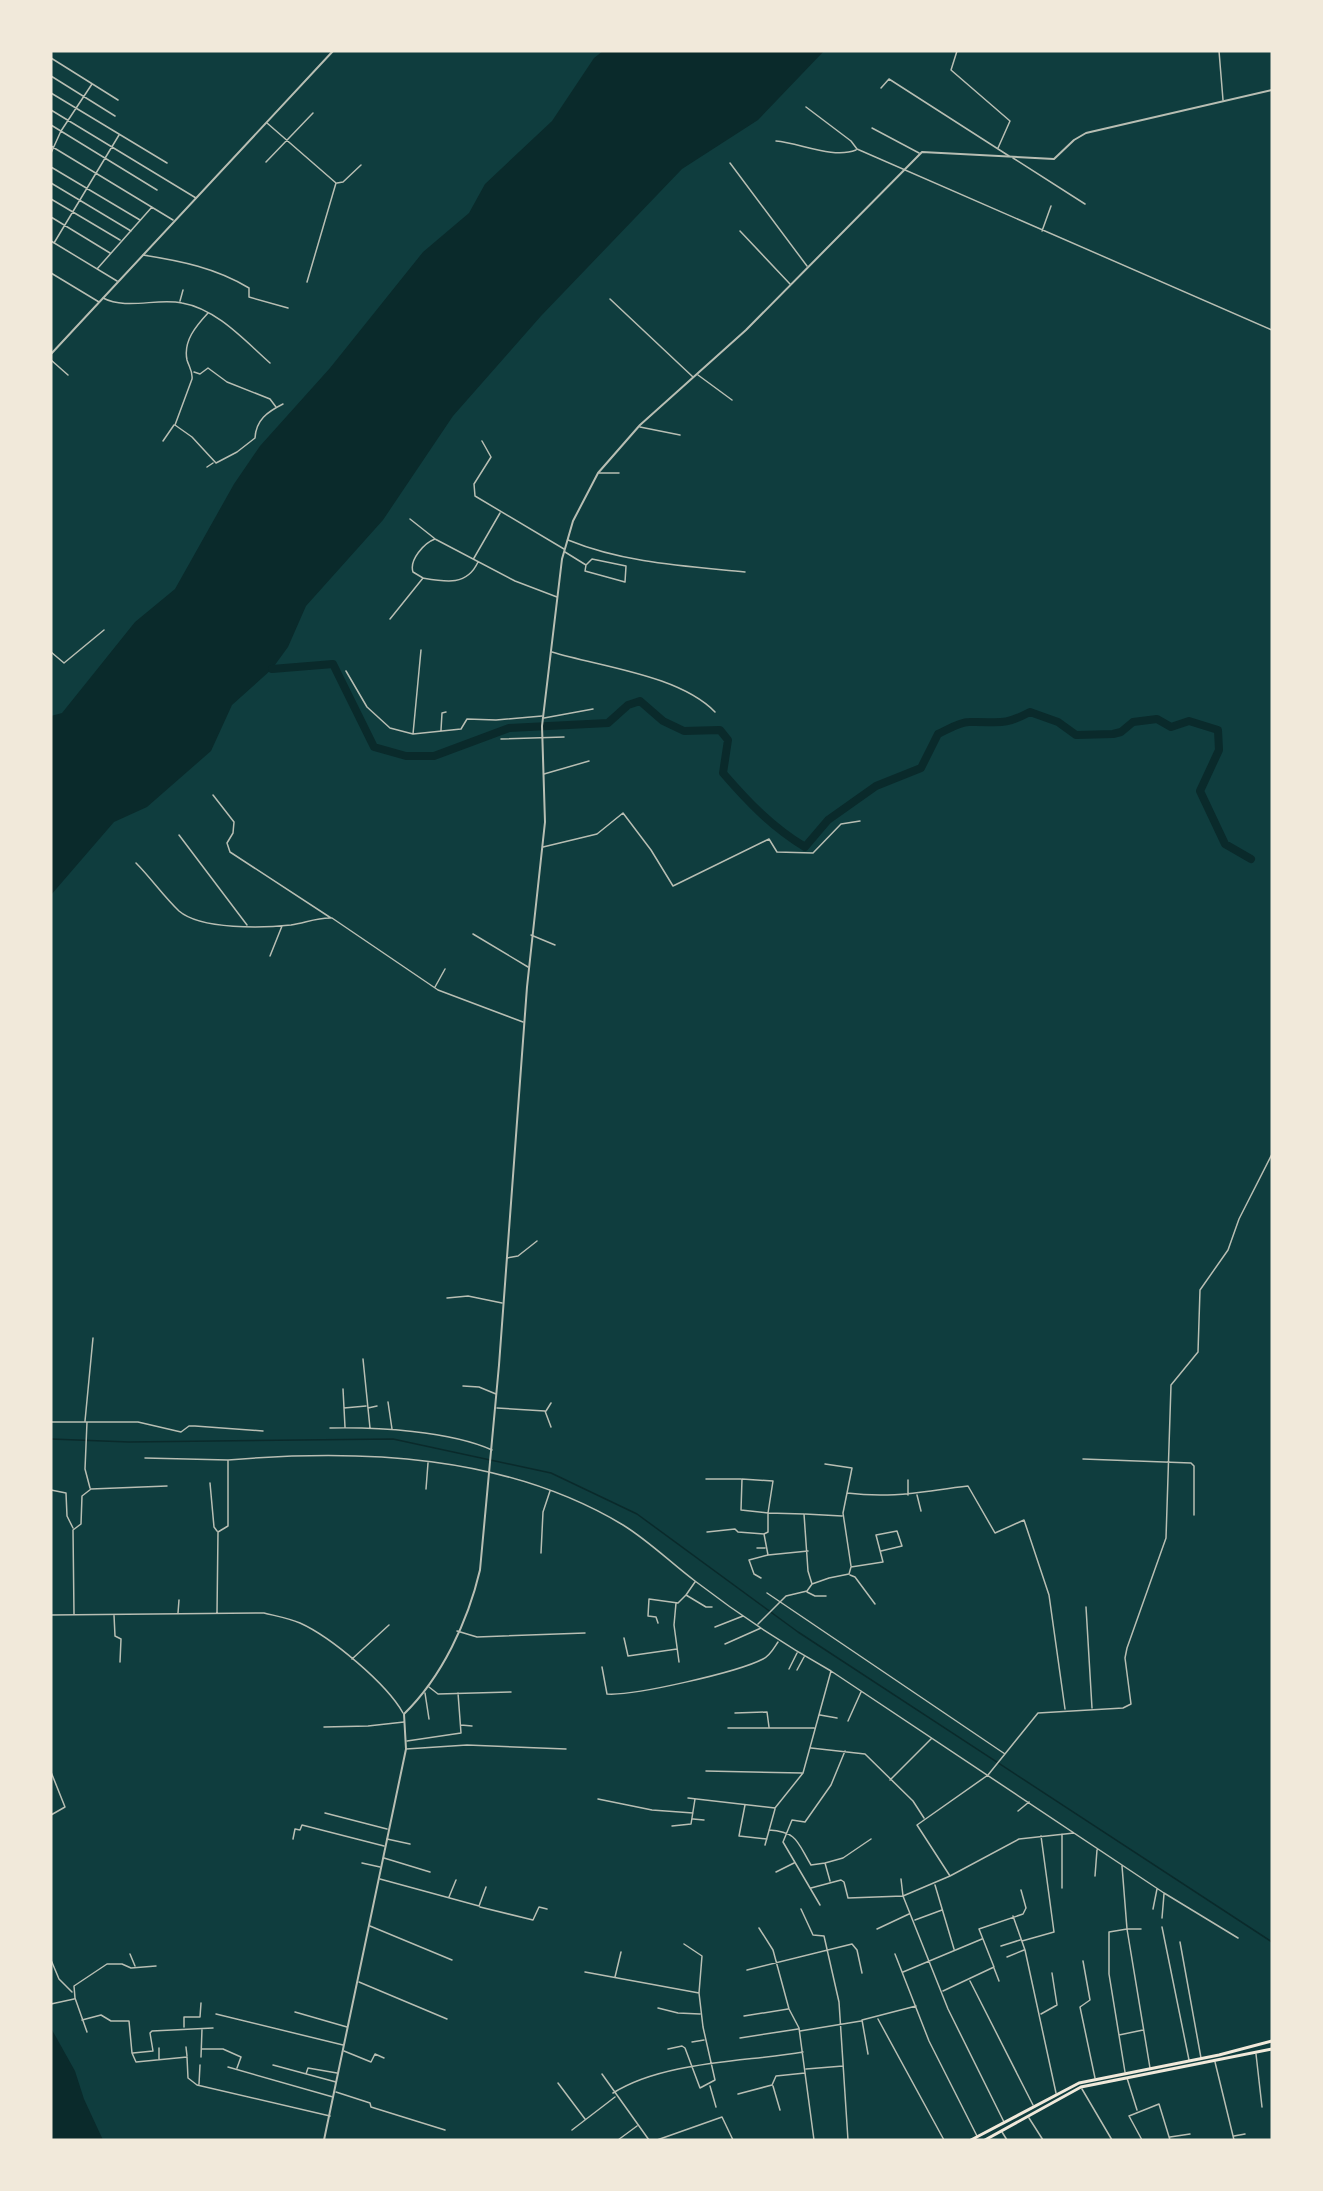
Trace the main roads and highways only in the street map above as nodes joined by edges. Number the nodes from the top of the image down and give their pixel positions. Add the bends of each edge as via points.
1 (1272, 2041) edge
2 (1272, 2049) edge
3 (1157, 2067) junction
4 (1158, 2072) junction
5 (1126, 2075) junction
6 (971, 2140) edge
7 (985, 2140) edge

1 - 3 highway
2 - 4 highway
3 - 4 highway
3 - 5 highway
4 - 5 highway
5 - 6 highway via 1095,2078 1056,2093
5 - 7 highway via 1081,2087

